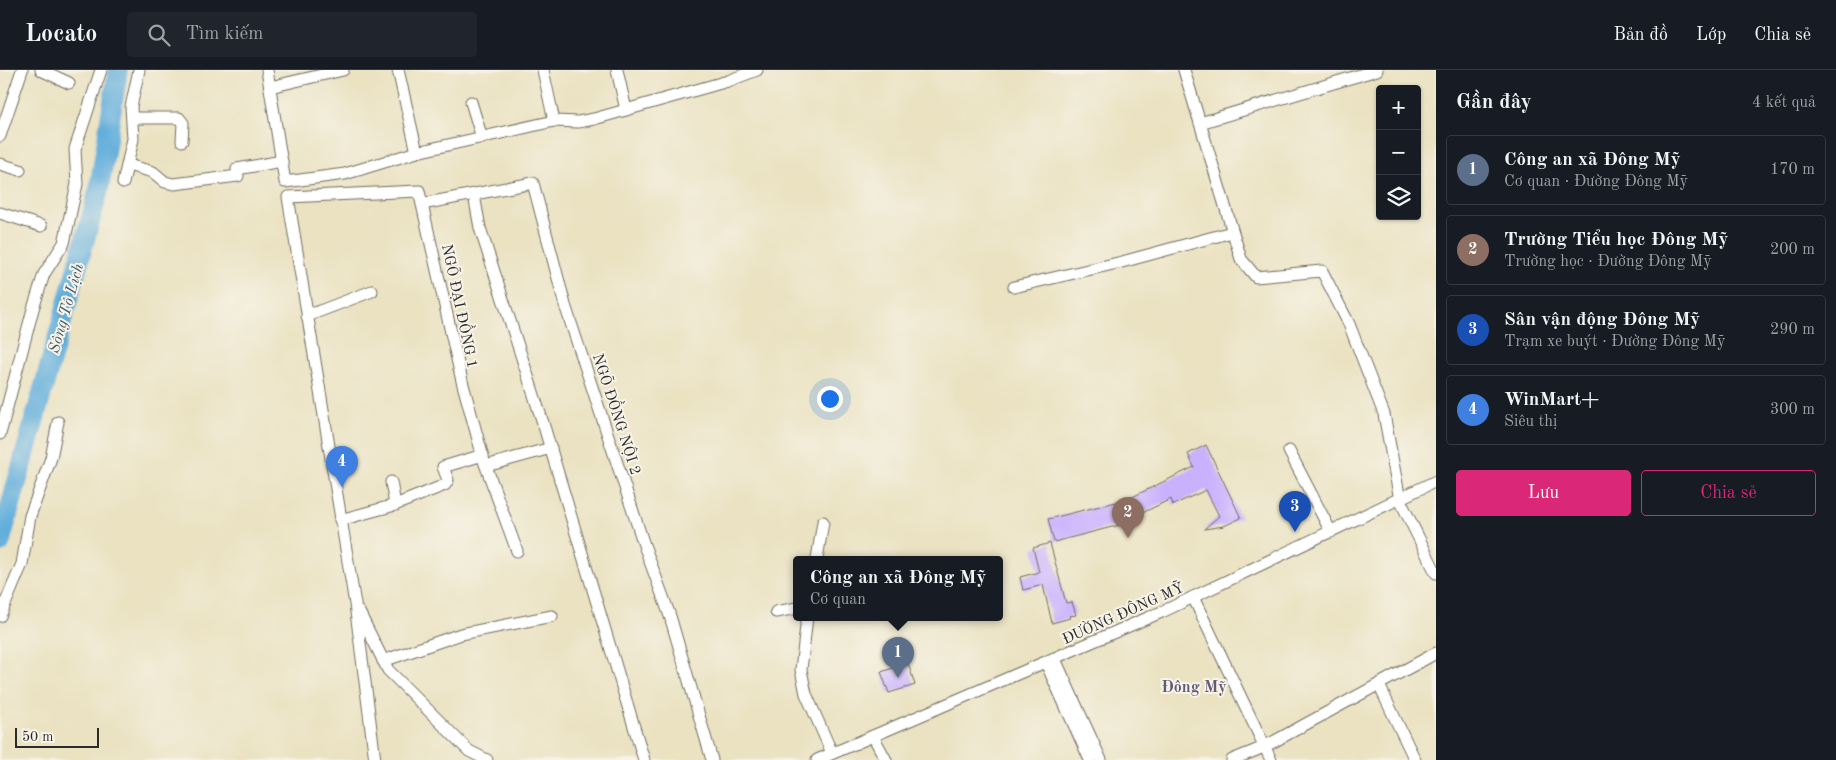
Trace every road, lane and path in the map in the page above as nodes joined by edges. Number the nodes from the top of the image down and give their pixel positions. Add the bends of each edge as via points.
1 (22, 70) edge
2 (41, 70) edge
3 (101, 70) edge
4 (139, 70) edge
5 (267, 70) edge
6 (343, 70) edge
7 (398, 70) edge
8 (543, 70) edge
9 (617, 70) edge
10 (757, 70) edge
11 (1184, 70) edge
12 (1377, 70) edge
13 (69, 83) dead end
14 (270, 87) junction
15 (471, 102) dead end
16 (626, 110) junction
17 (132, 118) junction
18 (554, 120) junction
19 (1200, 123) junction
20 (0, 136) edge
21 (482, 138) junction
22 (182, 141) dead end
23 (417, 152) junction
24 (282, 161) junction
25 (0, 164) edge
26 (128, 165) junction
27 (20, 170) dead end
28 (123, 183) dead end
29 (474, 195) junction
30 (422, 204) junction
31 (0, 213) edge
32 (41, 226) dead end
33 (1232, 232) junction
34 (1014, 287) dead end
35 (372, 291) dead end
36 (307, 316) junction
37 (58, 422) dead end
38 (0, 431) edge
39 (551, 448) junction
40 (1289, 451) dead end
41 (485, 461) junction
42 (1436, 481) edge
43 (391, 482) dead end
44 (1400, 500) junction
45 (395, 505) junction
46 (340, 520) junction
47 (824, 522) dead end
48 (1331, 532) junction
49 (516, 551) dead end
50 (818, 556) edge
51 (1436, 573) edge
52 (1193, 598) junction
53 (355, 604) junction
54 (793, 609) edge
55 (776, 612) dead end
56 (0, 616) edge
57 (552, 616) dead end
58 (807, 621) edge
59 (1436, 653) edge
60 (383, 661) junction
61 (1051, 661) junction
62 (1379, 685) junction
63 (873, 736) junction
64 (1264, 747) junction
65 (832, 753) junction
66 (469, 755) edge
67 (375, 760) edge
68 (487, 760) edge
69 (644, 760) edge
70 (712, 760) edge
71 (817, 760) edge
72 (886, 760) edge
73 (1090, 760) edge
74 (1101, 760) edge
75 (1232, 760) edge
76 (1271, 760) edge
77 (1415, 760) edge

1 - 20 street
2 - 13 street
3 - 38 street via 75,150 77,184 64,244 44,274
4 - 17 street via 131,107
5 - 14 street
6 - 14 street
7 - 23 street
8 - 18 street
9 - 16 street
10 - 16 street
11 - 19 street
12 - 19 street
14 - 24 street
15 - 21 street
16 - 18 street via 578,122
17 - 22 street via 179,118
17 - 26 street via 133,139
18 - 21 street
19 - 33 street
21 - 23 street
23 - 24 street via 345,174 285,182
24 - 26 street via 237,169 238,176 174,184 165,182 152,172
25 - 27 street
26 - 28 street
29 - 30 street, NGÕ ĐỒNG NỘI 2
29 - 39 street via 480,228
29 - 70 street, NGÕ ĐỒNG NỘI 2 via 533,183 565,305 670,616
30 - 36 street via 419,191 288,197
30 - 41 street, NGÕ ĐẠI ĐỒNG 1 via 439,274 444,311
31 - 32 street
33 - 34 street
33 - 44 street via 1241,259 1256,277 1322,271 1350,324 1384,414
35 - 36 street
36 - 46 street
37 - 56 street via 50,458 30,516 22,564
39 - 41 street
39 - 69 street
40 - 48 street
41 - 45 street via 443,467 448,480 446,485
41 - 49 street, NGÕ ĐẠI ĐỒNG 1
42 - 44 street, ĐƯỜNG ĐÔNG MỸ
43 - 45 street
44 - 48 street, ĐƯỜNG ĐÔNG MỸ
44 - 51 street
45 - 46 street
46 - 53 street
47 - 50 street
48 - 52 street, ĐƯỜNG ĐÔNG MỸ
52 - 61 street, ĐƯỜNG ĐÔNG MỸ
52 - 64 street
53 - 60 street
53 - 67 street
54 - 55 street
57 - 60 street via 461,634
58 - 65 street via 801,670 806,694
59 - 62 street
60 - 66 street
61 - 63 street, ĐƯỜNG ĐÔNG MỸ
61 - 73 street
61 - 74 street
62 - 64 street
62 - 77 street
63 - 65 street, ĐƯỜNG ĐÔNG MỸ
63 - 72 street
64 - 75 street
64 - 76 street
65 - 71 street, ĐƯỜNG ĐÔNG MỸ
66 - 68 street

